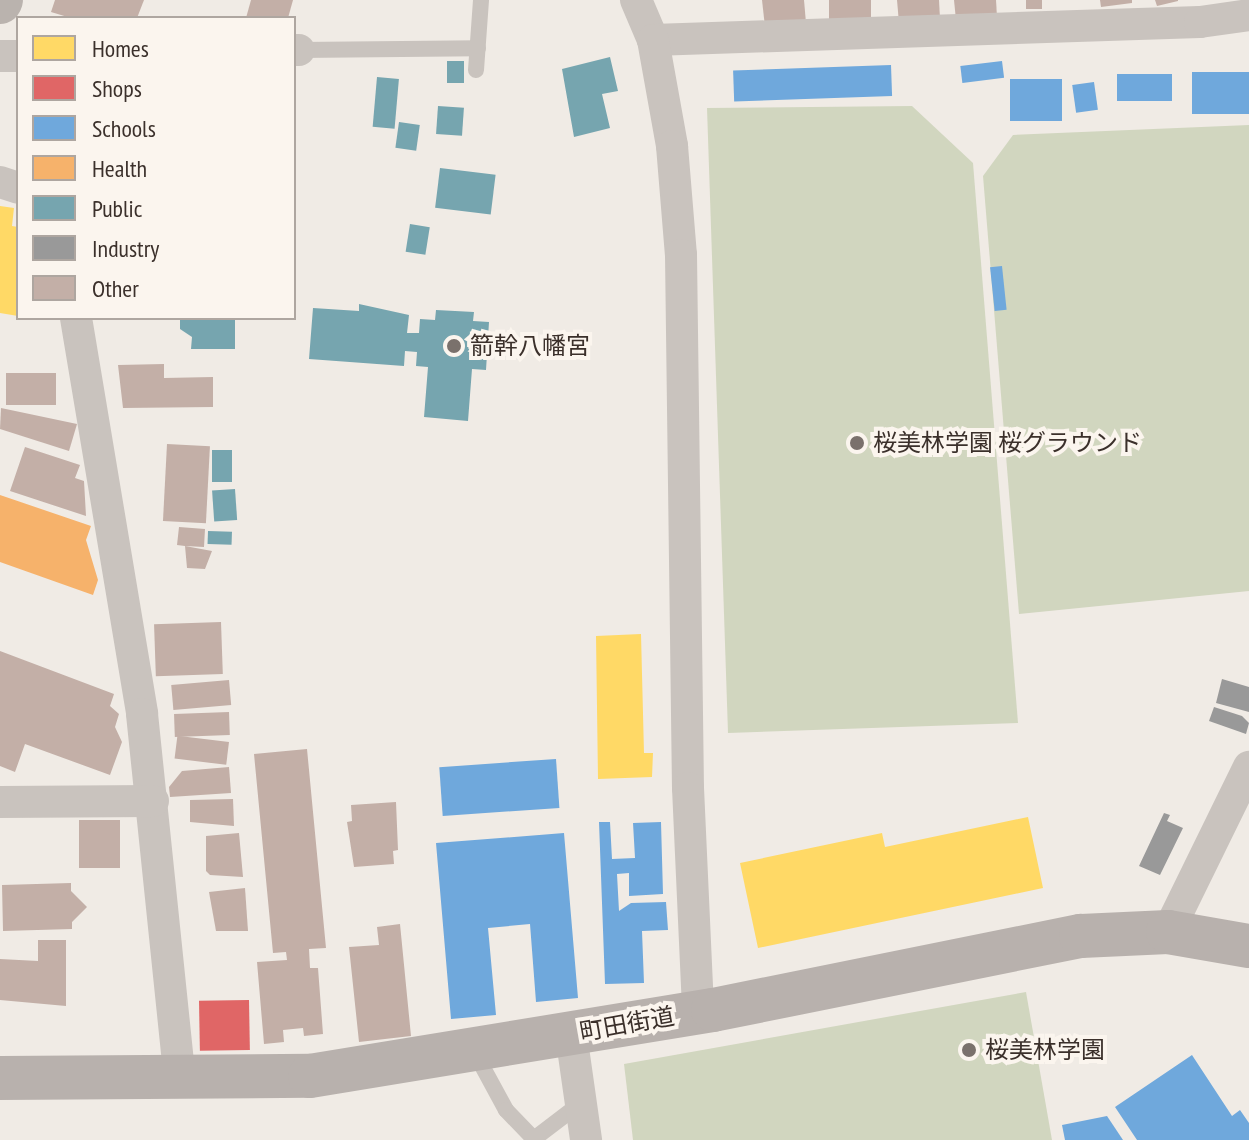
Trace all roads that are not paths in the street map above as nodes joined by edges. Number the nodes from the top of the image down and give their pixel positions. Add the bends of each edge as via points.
1 (481, 0) edge
2 (636, 0) edge
3 (1249, 15) edge
4 (653, 40) junction
5 (478, 48) junction
6 (296, 50) edge
7 (476, 70) dead end
8 (76, 320) edge
9 (1249, 767) edge
10 (153, 801) junction
11 (0, 802) edge
12 (1168, 932) junction
13 (1249, 946) edge
14 (698, 1012) junction
15 (571, 1034) junction
16 (474, 1051) junction
17 (0, 1078) edge
18 (180, 1081) junction
19 (582, 1103) junction
20 (535, 1139) edge
21 (586, 1140) edge

1 - 5 lane
2 - 4 street
3 - 4 street via 1200,22
4 - 14 street via 672,146 681,255 688,788
5 - 6 lane
5 - 7 lane
8 - 10 street
9 - 12 street
10 - 11 street
10 - 18 street
12 - 13 main road, 町田街道
12 - 14 main road, 町田街道 via 1081,936
14 - 15 main road, 町田街道
15 - 16 main road, 町田街道
15 - 19 street
16 - 18 main road, 町田街道 via 310,1076
16 - 20 lane via 506,1110
17 - 18 main road, 町田街道
19 - 20 lane
19 - 21 street

